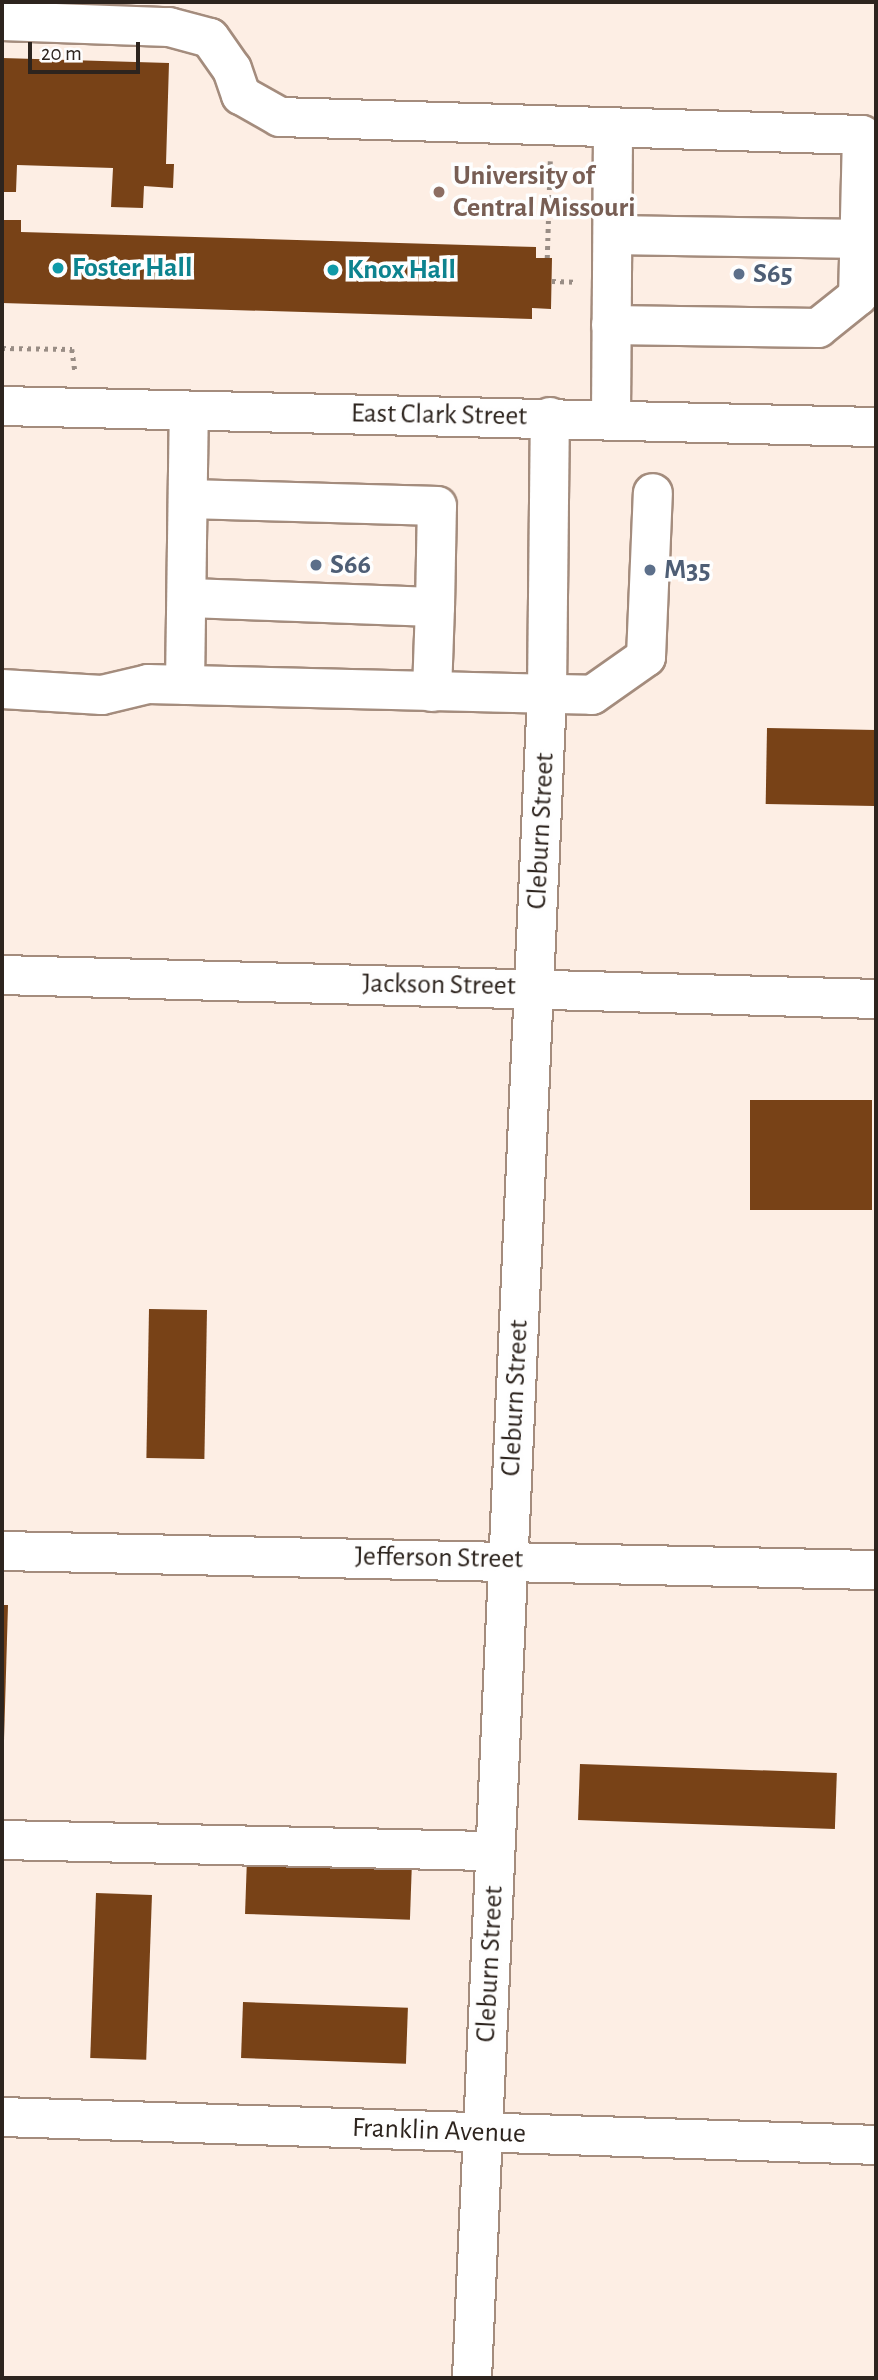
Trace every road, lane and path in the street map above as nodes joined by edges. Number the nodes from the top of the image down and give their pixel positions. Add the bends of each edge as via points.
1 (2, 21) edge
2 (550, 129) junction
3 (613, 132) junction
4 (614, 235) junction
5 (860, 239) junction
6 (547, 258) dead end
7 (611, 325) junction
8 (2, 348) edge
9 (75, 371) dead end
10 (2, 406) edge
11 (189, 411) junction
12 (550, 417) junction
13 (611, 419) junction
14 (876, 426) edge
15 (653, 494) dead end
16 (189, 499) junction
17 (188, 598) junction
18 (435, 607) junction
19 (185, 685) junction
20 (2, 689) edge
21 (432, 692) junction
22 (547, 693) junction
23 (2, 975) edge
24 (534, 988) junction
25 (876, 999) edge
26 (2, 1551) edge
27 (509, 1559) junction
28 (876, 1570) edge
29 (2, 1840) edge
30 (495, 1851) junction
31 (2, 2117) edge
32 (483, 2132) junction
33 (876, 2145) edge
34 (471, 2378) edge

1 - 2 street via 169,27 210,38 232,69 241,96 280,117
2 - 3 street
2 - 6 path
3 - 4 street
3 - 5 street via 862,135
4 - 5 street
4 - 7 street
5 - 7 street via 858,296 818,328
7 - 13 street
8 - 9 path via 72,349
10 - 11 street, East Clark Street
11 - 12 street, East Clark Street
11 - 16 street
12 - 13 street, East Clark Street
12 - 22 street, Cleburn Street
13 - 14 street, East Clark Street
15 - 22 street via 646,657 592,695
16 - 17 street
16 - 18 street via 437,506
17 - 18 street
17 - 19 street
18 - 21 street
19 - 20 street via 148,684 102,695
19 - 21 street
21 - 22 street
22 - 24 street, Cleburn Street
23 - 24 street, Jackson Street
24 - 25 street, Jackson Street
24 - 27 street, Cleburn Street
26 - 27 street, Jefferson Street
27 - 28 street, Jefferson Street
27 - 30 street, Cleburn Street
29 - 30 street
30 - 32 street, Cleburn Street
31 - 32 street, Franklin Avenue
32 - 33 street, Franklin Avenue
32 - 34 street, Cleburn Street

